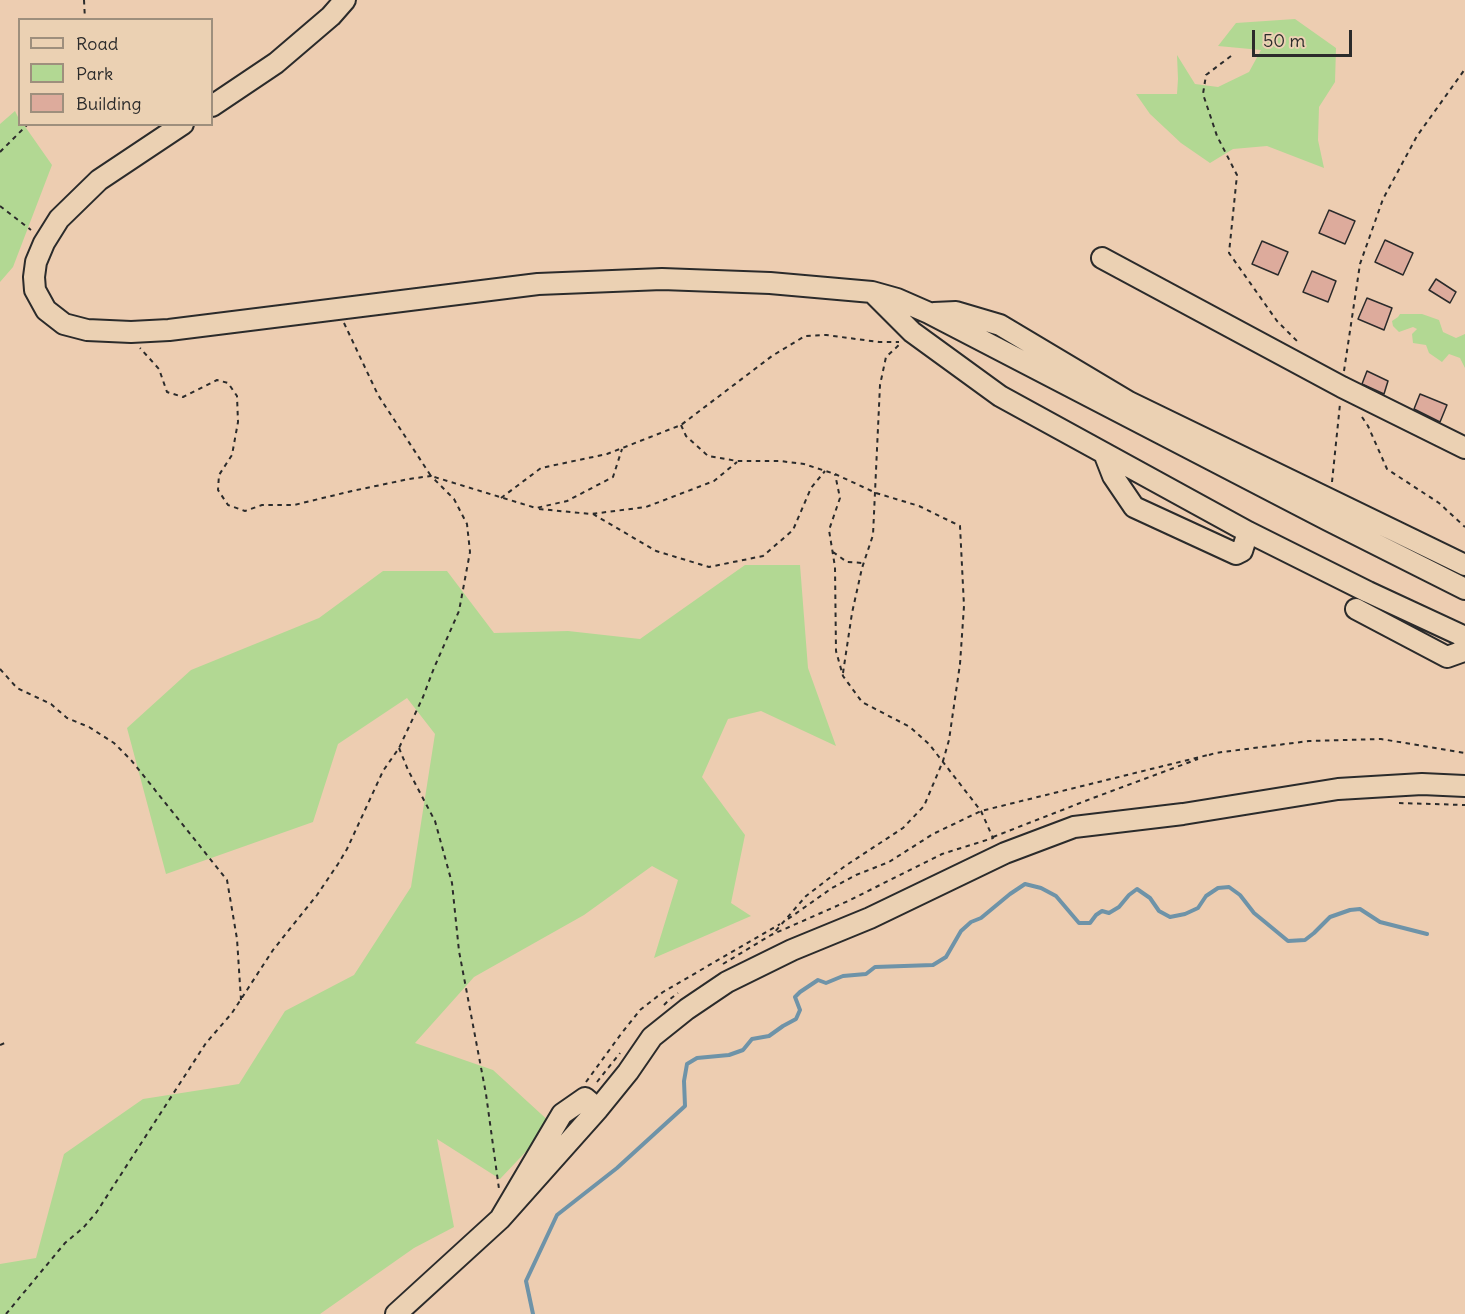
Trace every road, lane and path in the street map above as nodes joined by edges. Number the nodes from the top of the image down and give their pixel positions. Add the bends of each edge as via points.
1 (84, 0) edge
2 (345, 0) edge
3 (85, 18) edge
4 (1231, 56) dead end
5 (1465, 69) edge
6 (213, 104) edge
7 (26, 126) edge
8 (180, 126) edge
9 (0, 152) edge
10 (0, 206) edge
11 (44, 243) junction
12 (1102, 258) dead end
13 (872, 292) junction
14 (338, 310) junction
15 (929, 313) junction
16 (127, 332) junction
17 (1301, 346) dead end
18 (1342, 387) junction
19 (1361, 416) dead end
20 (681, 424) junction
21 (622, 448) junction
22 (1465, 448) edge
23 (1104, 453) junction
24 (737, 461) junction
25 (825, 471) junction
26 (835, 474) junction
27 (431, 476) junction
28 (876, 493) junction
29 (501, 498) junction
30 (1330, 498) junction
31 (536, 508) junction
32 (593, 514) junction
33 (1465, 527) edge
34 (1248, 532) junction
35 (833, 552) junction
36 (864, 563) junction
37 (1465, 565) edge
38 (1465, 589) edge
39 (1356, 609) dead end
40 (1465, 637) edge
41 (1465, 645) edge
42 (0, 669) edge
43 (843, 676) junction
44 (399, 747) junction
45 (1465, 753) edge
46 (1208, 755) junction
47 (943, 762) junction
48 (1465, 786) edge
49 (981, 811) junction
50 (993, 838) junction
51 (783, 922) junction
52 (771, 935) junction
53 (722, 965) dead end
54 (686, 988) dead end
55 (241, 1000) junction
56 (661, 1008) dead end
57 (7, 1042) dead end
58 (0, 1045) edge
59 (622, 1050) dead end
60 (588, 1098) junction
61 (500, 1219) junction
62 (6, 1314) edge
63 (396, 1314) edge

1 - 3 path
2 - 6 street via 276,63
4 - 17 path via 1206,75 1203,94 1217,136 1237,175 1229,253 1277,321
5 - 18 path via 1417,136 1383,199 1360,264
7 - 9 path
8 - 11 street via 99,180 59,219
10 - 11 path
11 - 16 street via 34,277 35,290 46,310 64,324 87,330
12 - 18 street
13 - 14 street via 662,279 538,284
13 - 15 street
13 - 23 street via 912,332 1000,396
14 - 16 street
14 - 27 path via 378,395
15 - 30 street via 956,312 1000,325 1129,402
15 - 38 street
16 - 27 path via 159,369 167,392 183,397 217,380 228,383 237,396 238,422 232,455 219,475 218,490 228,505 245,511 262,505 294,505
18 - 22 street
18 - 30 path
19 - 33 path via 1387,469 1439,503
20 - 21 path
20 - 24 path via 686,436 708,456
20 - 28 path via 805,336 902,342 886,357 880,386
21 - 29 path via 541,468
21 - 31 path via 613,477 567,501
23 - 34 street
23 - 34 street via 1113,476 1134,507 1236,554 1242,551
24 - 25 path via 804,464
24 - 32 path via 714,482 646,507
25 - 26 path
25 - 32 path via 811,488 792,530 764,556 709,567 656,551
26 - 28 path
26 - 35 path via 840,498 829,530
27 - 29 path
27 - 44 path via 454,499 467,524 470,552 459,611
28 - 36 path via 873,536
28 - 47 path via 919,506 960,526 964,606 960,664 950,740
29 - 31 path
30 - 37 street
31 - 32 path
34 - 40 street
35 - 36 path via 847,562
35 - 43 path via 836,651
36 - 43 path
39 - 41 street via 1447,657 1461,652
42 - 55 path via 17,687 114,743 227,880 237,939
43 - 47 path via 862,702 910,727
44 - 55 path via 383,771 338,864
44 - 61 path via 435,821 453,883 459,951 496,1164
45 - 46 path via 1381,739 1309,741
46 - 49 path
46 - 50 path
47 - 49 path
47 - 51 path via 924,806 903,828 806,896
48 - 60 street via 1422,784 1338,789 1074,827 1005,853 727,982 652,1037 628,1072
49 - 50 path
49 - 51 path via 933,834 889,862 832,888
50 - 52 path via 942,854
51 - 52 path
51 - 60 path via 663,992 640,1010 621,1034
52 - 53 path
54 - 56 path
55 - 62 path via 206,1044 96,1213 65,1243
57 - 58 path
59 - 60 path
60 - 61 street
61 - 63 street

